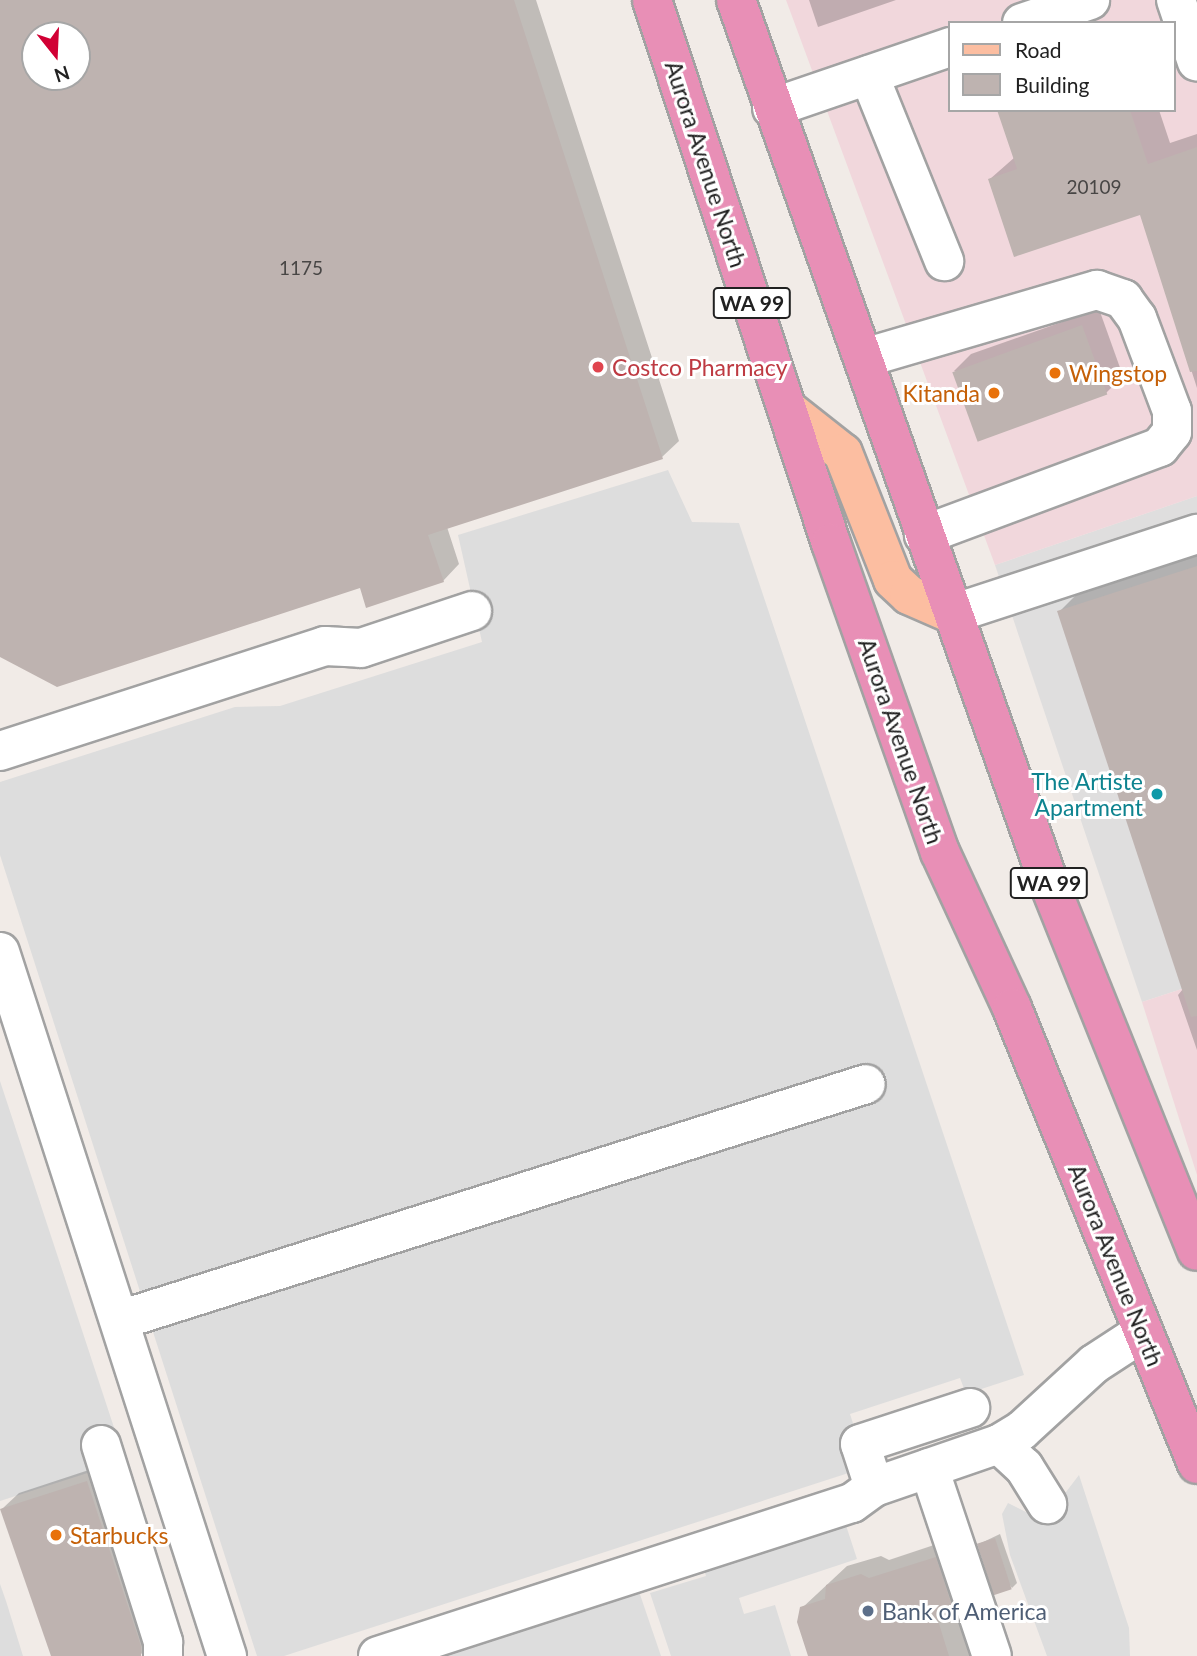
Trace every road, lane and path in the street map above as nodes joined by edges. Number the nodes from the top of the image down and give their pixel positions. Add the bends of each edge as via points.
1 (652, 0) edge
2 (736, 0) edge
3 (1090, 0) edge
4 (1176, 0) edge
5 (1029, 21) edge
6 (948, 48) edge
7 (1197, 62) edge
8 (869, 75) junction
9 (772, 107) junction
10 (944, 261) dead end
11 (864, 358) junction
12 (787, 409) junction
13 (1197, 534) edge
14 (924, 536) junction
15 (472, 611) dead end
16 (952, 614) junction
17 (0, 751) edge
18 (0, 953) edge
19 (866, 1084) dead end
20 (1189, 1211) edge
21 (1197, 1251) edge
22 (120, 1320) junction
23 (1143, 1332) junction
24 (970, 1408) dead end
25 (999, 1444) junction
26 (101, 1445) dead end
27 (1197, 1464) edge
28 (929, 1468) junction
29 (874, 1487) junction
30 (1047, 1504) dead end
31 (163, 1656) edge
32 (227, 1656) edge
33 (378, 1656) edge
34 (992, 1656) edge

1 - 12 highway, Aurora Avenue North / WA 99
2 - 9 highway, WA 99
3 - 5 lane
4 - 7 lane
6 - 8 lane
8 - 9 lane
8 - 10 lane
9 - 11 highway, WA 99
11 - 14 highway, WA 99
11 - 14 lane via 1097,290 1123,299 1137,318 1172,411 1172,432 1160,447
12 - 16 main road via 844,453 893,579 909,595
12 - 23 highway, Aurora Avenue North / WA 99 via 940,852 1012,1008
13 - 16 lane
14 - 16 highway, WA 99
15 - 17 lane via 361,648 325,646
16 - 20 highway, WA 99 via 1050,886
18 - 22 lane
19 - 22 lane
20 - 21 highway, WA 99
22 - 32 lane
23 - 25 lane via 1094,1364 1021,1432
23 - 27 highway, Aurora Avenue North / WA 99
24 - 29 lane via 860,1444
25 - 28 lane
25 - 30 lane via 1024,1467
26 - 31 lane via 163,1642
28 - 29 lane
28 - 34 lane
29 - 33 lane via 852,1503

